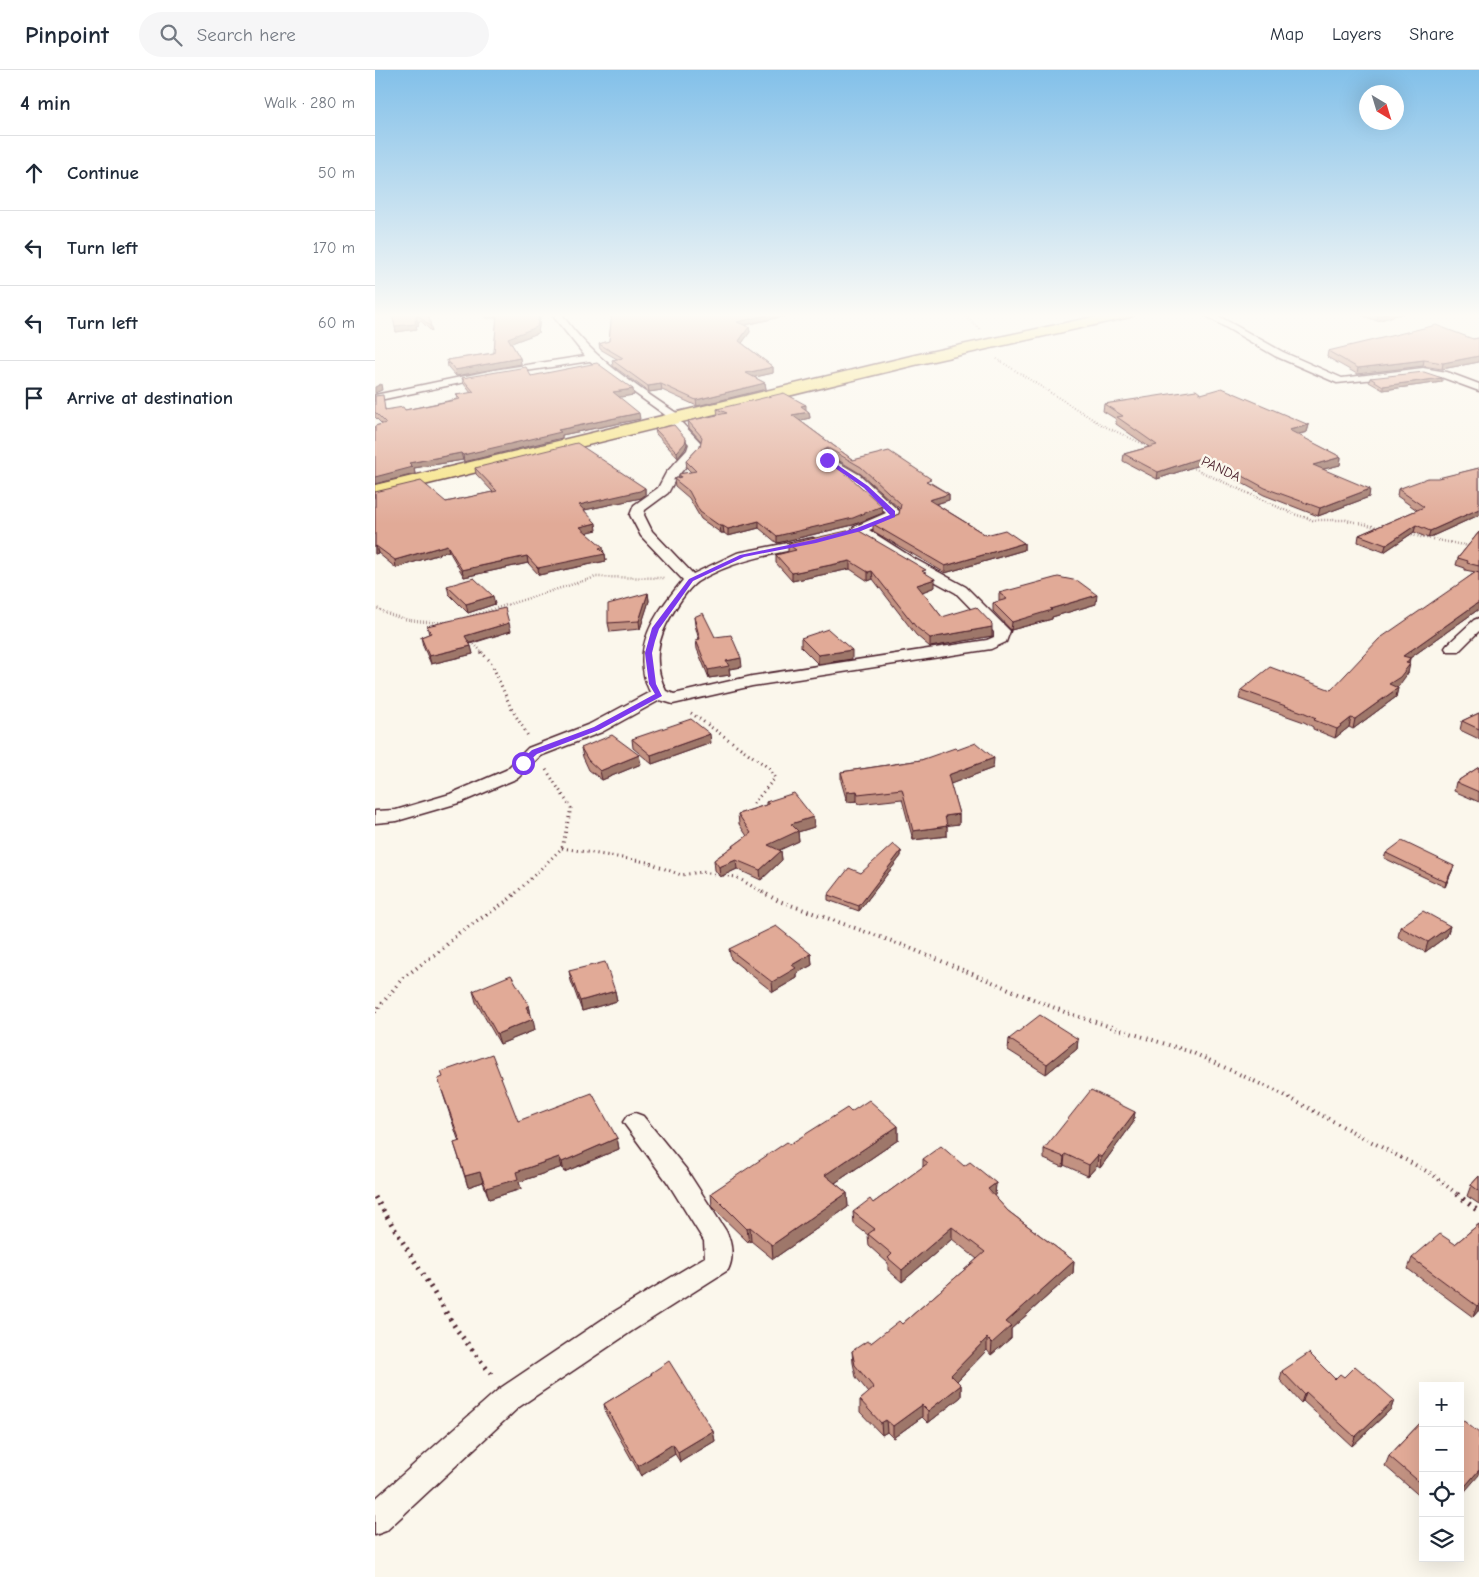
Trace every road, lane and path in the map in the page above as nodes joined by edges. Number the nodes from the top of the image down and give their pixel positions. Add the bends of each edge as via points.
1 (445, 383) edge
2 (626, 383) edge
3 (819, 383) edge
4 (1036, 383) edge
5 (1467, 383) edge
6 (1479, 388) edge
7 (375, 398) edge
8 (674, 418) junction
9 (1156, 450) edge
10 (827, 460) edge
11 (1183, 463) edge
12 (375, 491) edge
13 (1388, 530) edge
14 (1405, 534) edge
15 (823, 539) edge
16 (1479, 548) edge
17 (691, 580) junction
18 (375, 607) edge
19 (461, 619) edge
20 (452, 622) edge
21 (1479, 623) edge
22 (465, 635) edge
23 (1453, 648) dead end
24 (666, 697) junction
25 (534, 752) junction
26 (752, 805) dead end
27 (375, 817) edge
28 (562, 848) junction
29 (375, 1012) edge
30 (635, 1122) dead end
31 (375, 1197) edge
32 (1479, 1212) edge
33 (509, 1398) junction
34 (375, 1520) edge

1 - 7 street
2 - 8 street
3 - 8 main road
4 - 9 path via 1102,425
5 - 6 street
8 - 12 main road
8 - 17 street via 695,442 693,451 657,497 639,508 637,515 646,533
10 - 24 street via 855,478 893,512 893,516 887,519 854,531 961,590 1002,631 1001,639 991,644
11 - 13 path, PANDA via 1291,513 1313,520 1346,520
14 - 16 path
15 - 17 street via 742,556
17 - 19 path via 644,576 596,577
17 - 24 street via 655,628 648,653 652,684
18 - 20 path via 410,623
21 - 23 street
22 - 25 path via 491,662
24 - 25 street
24 - 26 path via 769,768 775,778
25 - 27 street via 512,774 456,798 397,815
25 - 28 path via 571,808
28 - 29 path via 507,901 459,933 403,978
28 - 32 path via 647,862 681,874 702,872 736,877 779,901 900,944 1067,1013 1191,1052 1280,1093 1432,1174
30 - 33 street via 677,1176 717,1239 719,1262
31 - 33 path via 457,1330
33 - 34 street

